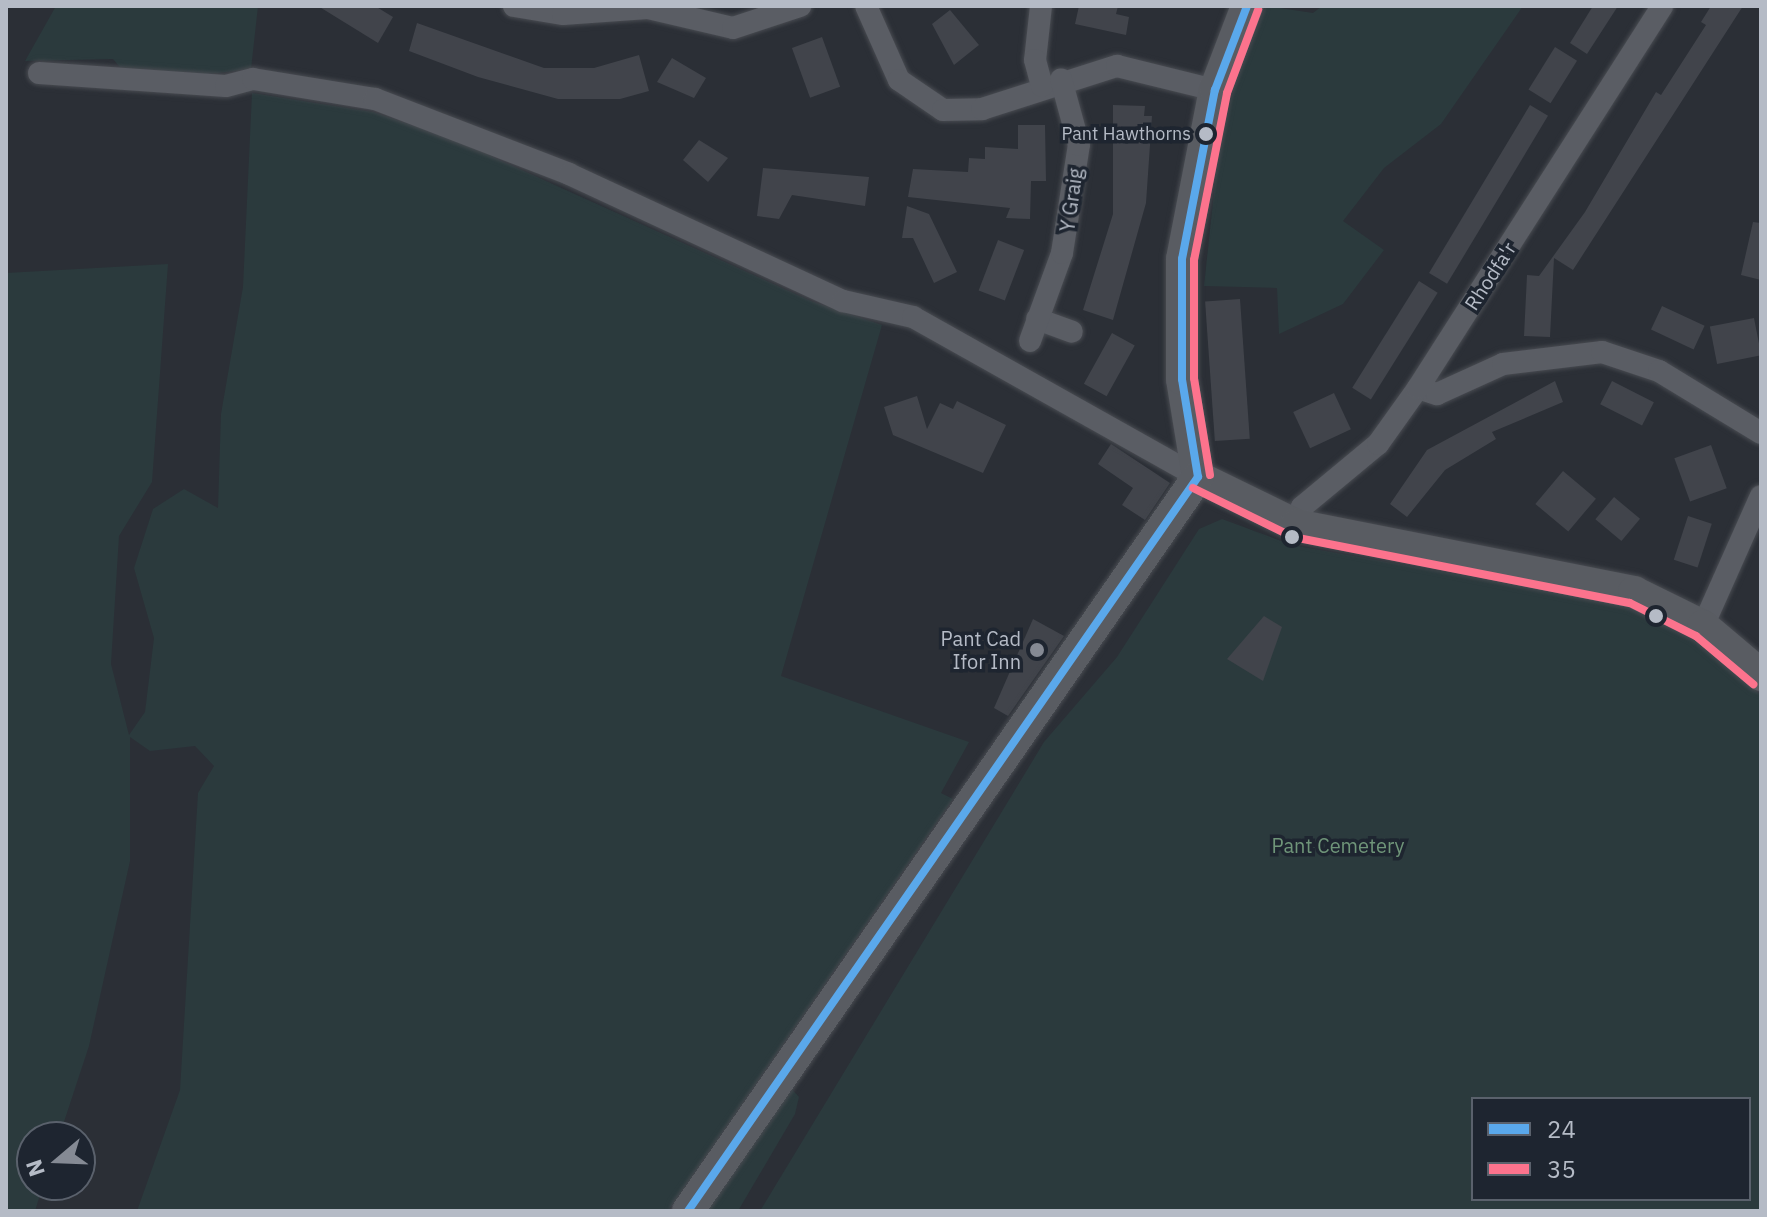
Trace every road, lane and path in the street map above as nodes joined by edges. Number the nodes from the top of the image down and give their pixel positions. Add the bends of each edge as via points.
1 (514, 6) edge
2 (800, 6) edge
3 (866, 6) edge
4 (1041, 6) edge
5 (1247, 6) edge
6 (1662, 6) edge
7 (39, 73) dead end
8 (1052, 83) junction
9 (1215, 90) junction
10 (1072, 332) dead end
11 (1418, 388) junction
12 (1761, 433) edge
13 (1198, 477) junction
14 (1761, 496) edge
15 (1296, 525) junction
16 (1703, 626) junction
17 (1761, 675) edge
18 (688, 1211) edge

1 - 2 street via 563,14 648,8 733,28
3 - 8 street via 899,80 928,105 982,109
4 - 8 street, Y Graig via 1035,60
5 - 9 street
6 - 11 street, Rhodfa'r
7 - 13 street via 226,86 253,79 375,99 569,174 843,301 913,317
8 - 9 street via 1117,66
8 - 10 street, Y Graig via 1079,145 1062,253 1034,330
9 - 13 street via 1187,207 1180,288 1182,379
11 - 12 street via 1437,394 1503,364 1602,352 1659,371
11 - 15 street, Rhodfa'r via 1378,444 1302,507
13 - 15 street
13 - 18 street
14 - 16 street
15 - 16 street via 1598,582 1672,607
16 - 17 street

